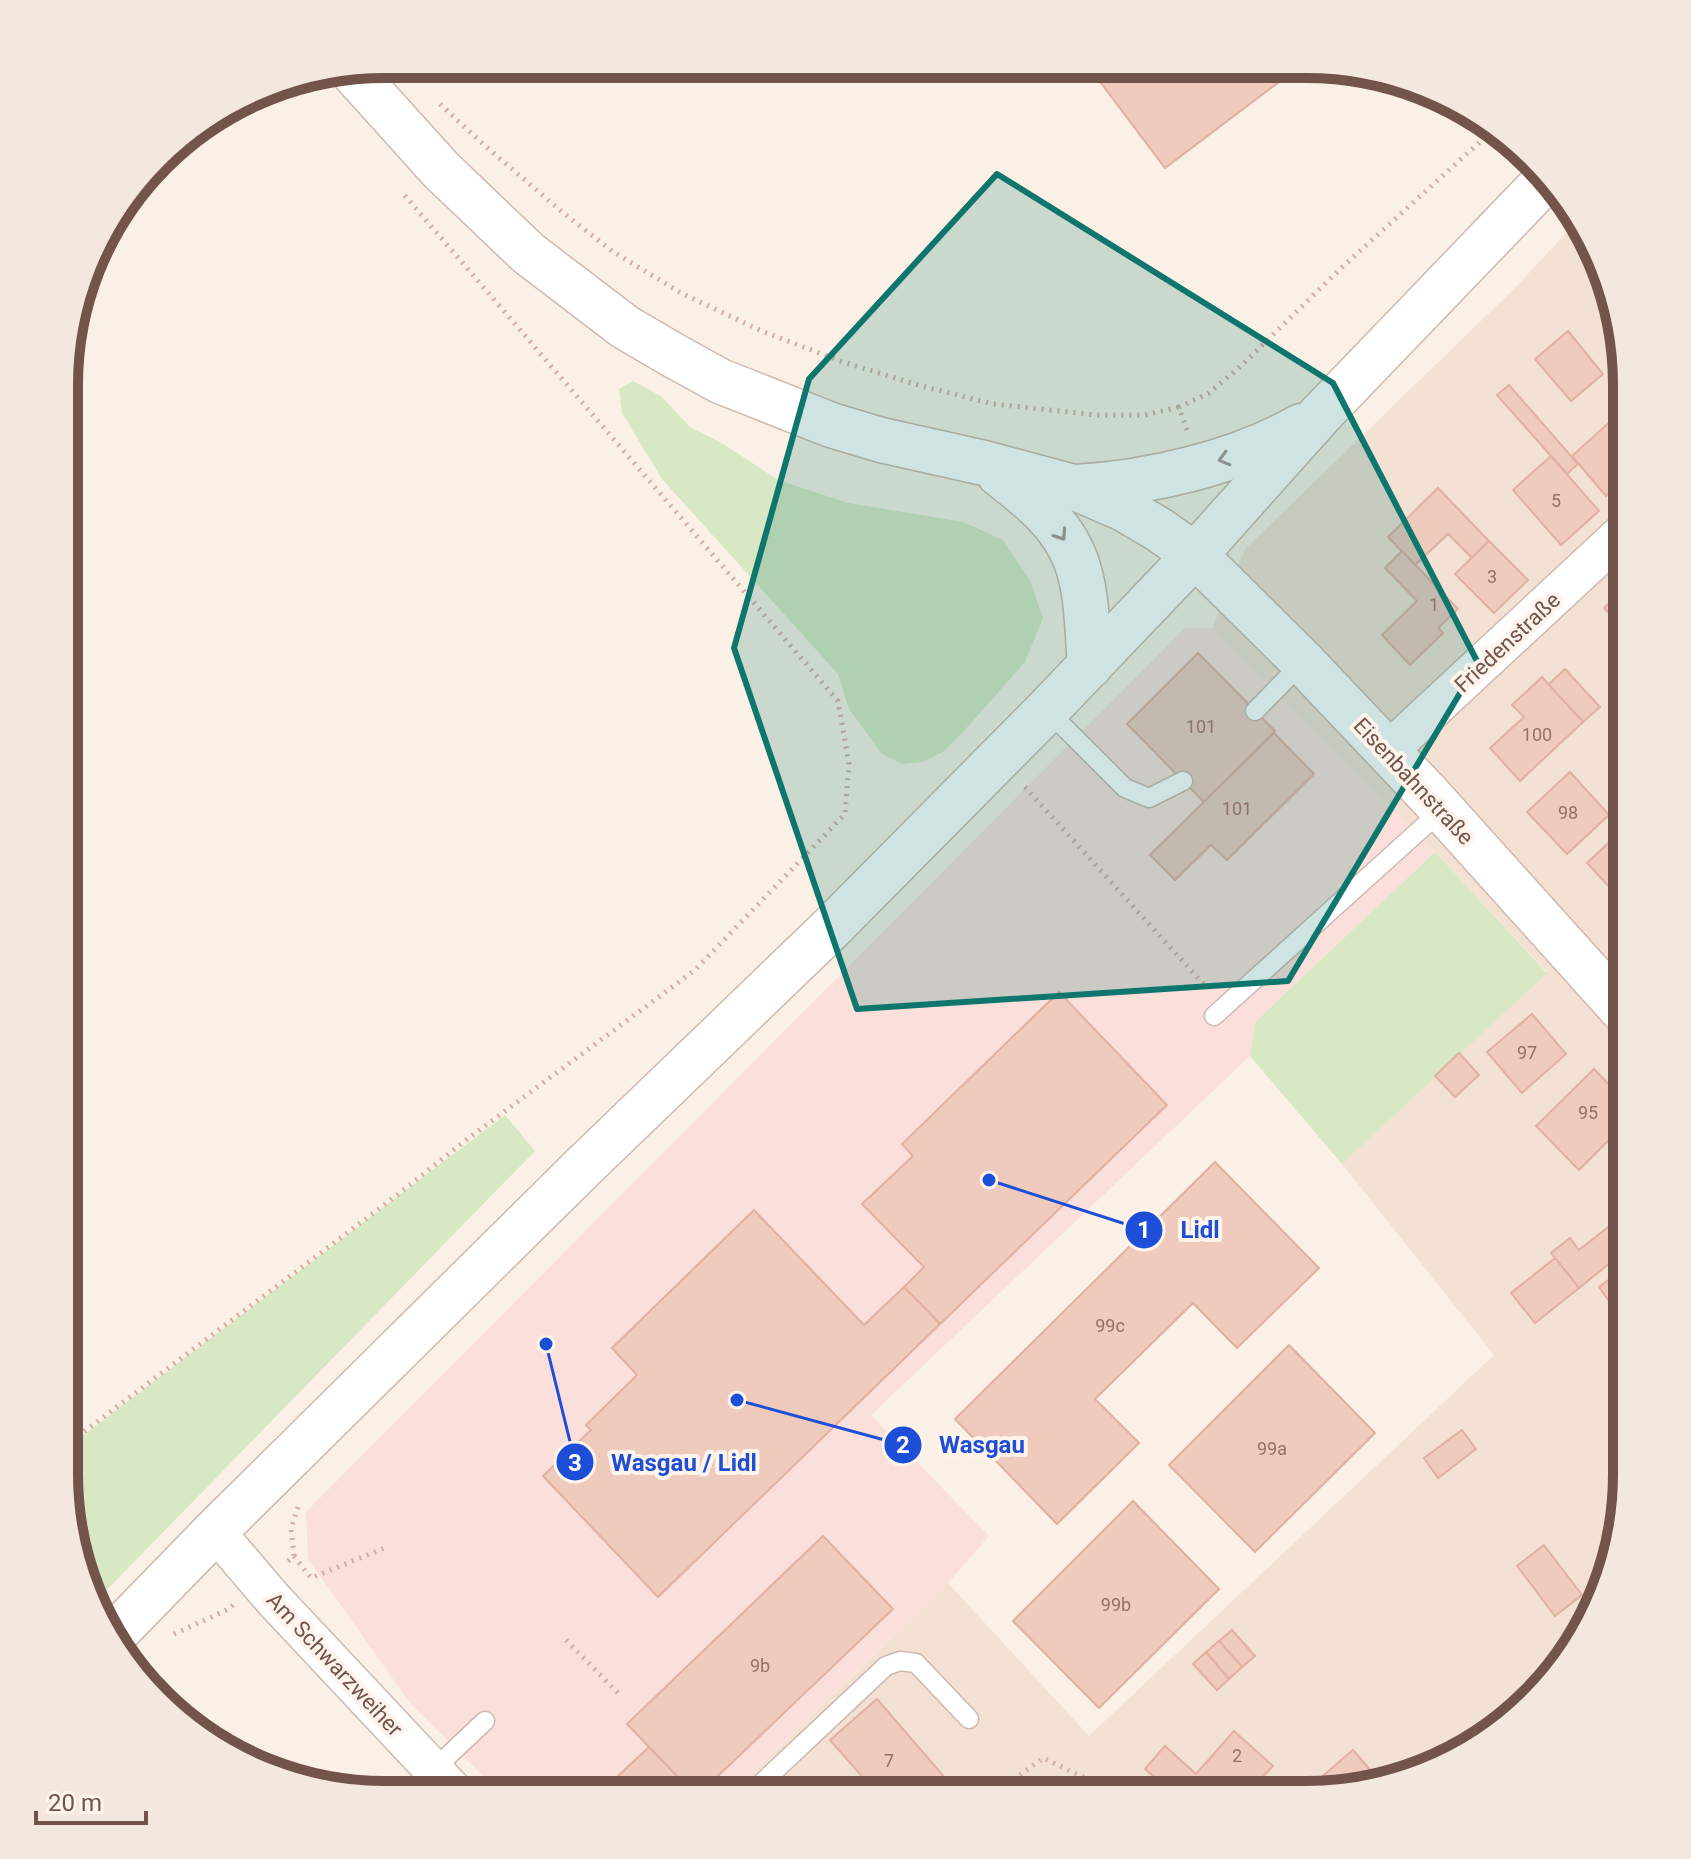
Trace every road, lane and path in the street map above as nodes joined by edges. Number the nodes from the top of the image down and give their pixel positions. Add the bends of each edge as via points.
1 (335, 82) edge
2 (439, 103) dead end
3 (1486, 136) edge
4 (396, 185) dead end
5 (1540, 186) edge
6 (1179, 407) junction
7 (1320, 415) junction
8 (984, 463) junction
9 (1199, 466) junction
10 (1073, 487) junction
11 (1613, 542) edge
12 (1195, 555) junction
13 (1303, 662) junction
14 (1090, 666) junction
15 (1047, 710) junction
16 (1255, 711) dead end
17 (1387, 752) junction
18 (1183, 781) dead end
19 (1025, 786) dead end
20 (1442, 810) junction
21 (1213, 994) dead end
22 (1613, 1000) edge
23 (1214, 1016) dead end
24 (78, 1436) edge
25 (300, 1500) dead end
26 (215, 1531) junction
27 (387, 1547) dead end
28 (294, 1556) junction
29 (260, 1583) junction
30 (120, 1629) edge
31 (161, 1639) dead end
32 (566, 1640) dead end
33 (621, 1696) dead end
34 (969, 1719) dead end
35 (485, 1721) dead end
36 (444, 1781) edge
37 (446, 1781) edge
38 (764, 1781) edge
39 (1012, 1781) edge
40 (1092, 1781) edge

1 - 8 main road via 441,170 528,253 625,327 720,381 831,425
2 - 6 path via 612,251 681,293 764,332 843,362 993,404 1097,415 1145,415
3 - 6 path via 1241,366 1209,393
4 - 24 path via 838,701 849,764 845,814 695,970
5 - 7 main road
6 - 9 path
7 -> 9 main road via 1242,454
7 - 12 main road
8 - 10 main road
8 -> 14 main road via 1044,511 1064,538 1084,592
9 - 10 main road
10 - 12 main road, Eisenbahnstraße via 1124,509
11 - 17 street, Friedenstraße
12 - 13 main road, Eisenbahnstraße
12 - 14 main road
13 - 16 lane
13 - 17 main road, Eisenbahnstraße
14 - 15 main road
15 - 18 lane via 1125,788 1149,798
15 - 26 main road
17 - 20 main road, Eisenbahnstraße
19 - 21 path
20 - 22 main road, Eisenbahnstraße
20 - 23 lane
25 - 28 path via 291,1529
26 - 29 street, Am Schwarzweiher
26 - 30 main road
27 - 28 path via 311,1578
28 - 29 path
29 - 31 path via 229,1609
29 - 36 street, Am Schwarzweiher
32 - 33 path
34 - 38 lane via 916,1663 900,1661 886,1666
35 - 37 lane
39 - 40 path via 1043,1758

